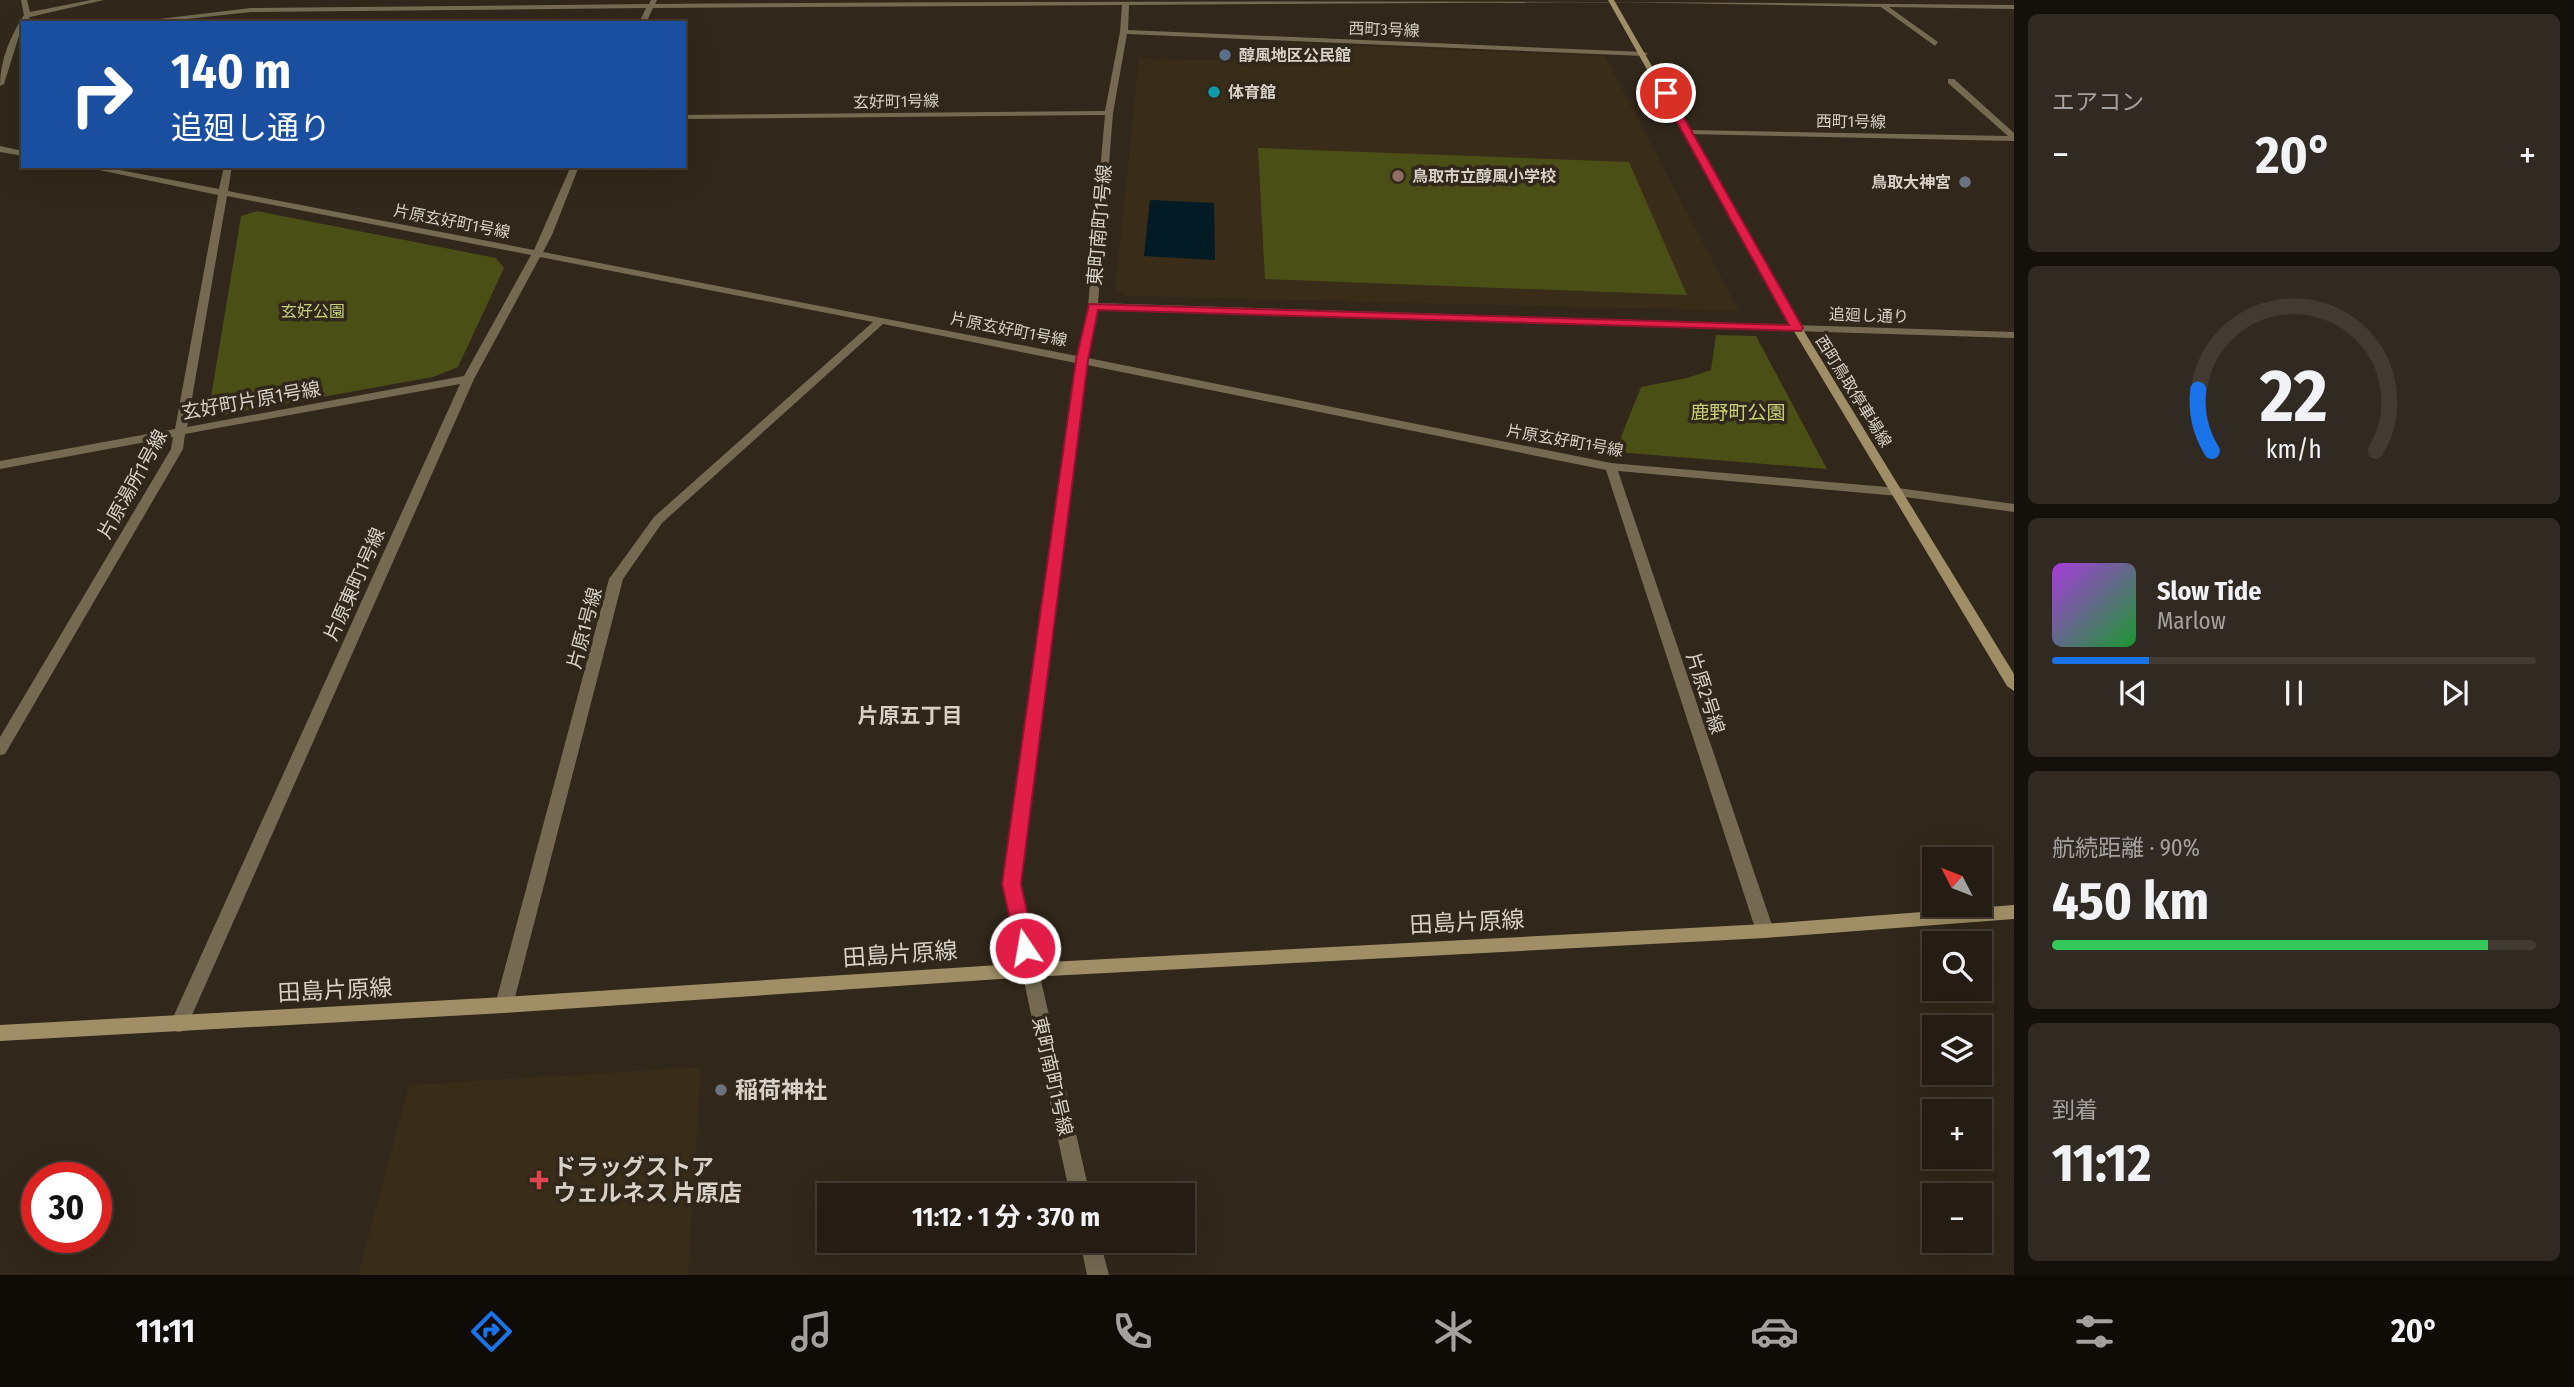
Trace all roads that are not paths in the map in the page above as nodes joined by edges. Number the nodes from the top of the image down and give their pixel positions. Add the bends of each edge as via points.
1 (24, 0) edge
2 (101, 0) edge
3 (262, 0) edge
4 (1612, 0) edge
5 (1328, 1) edge
6 (956, 2) edge
7 (1126, 2) edge
8 (652, 3) edge
9 (1884, 6) junction
10 (2014, 7) edge
11 (251, 10) junction
12 (27, 15) junction
13 (23, 21) edge
14 (147, 21) edge
15 (249, 21) edge
16 (643, 21) edge
17 (1124, 32) junction
18 (15, 35) edge
19 (1935, 44) dead end
20 (1644, 54) junction
21 (1951, 81) dead end
22 (0, 84) edge
23 (1108, 113) junction
24 (686, 117) edge
25 (1688, 132) junction
26 (2014, 138) edge
27 (0, 149) edge
28 (21, 154) edge
29 (95, 168) edge
30 (228, 168) edge
31 (574, 168) edge
32 (225, 194) junction
33 (537, 253) junction
34 (1093, 306) junction
35 (881, 320) junction
36 (1797, 328) junction
37 (2014, 335) edge
38 (1082, 360) junction
39 (468, 379) junction
40 (183, 430) junction
41 (0, 465) edge
42 (1611, 467) junction
43 (1898, 492) junction
44 (2014, 508) edge
45 (2014, 686) edge
46 (0, 750) edge
47 (2014, 912) edge
48 (1765, 931) junction
49 (1030, 970) junction
50 (504, 1005) junction
51 (179, 1024) junction
52 (0, 1033) edge
53 (1077, 1183) edge
54 (1093, 1253) edge
55 (1098, 1275) edge

1 - 12 street
2 - 12 street
3 - 11 street
4 - 5 street
4 - 9 street
4 - 20 main road, 西町鳥取停車場線
5 - 7 street
6 - 7 street
6 - 8 street
7 - 17 street, 東町南町1号線
8 - 11 street
8 - 16 street
9 - 10 street
9 - 19 street
11 - 14 street
11 - 15 street
12 - 13 street
17 - 20 street, 西町3号線
17 - 23 street, 東町南町1号線
18 - 22 street
20 - 25 main road, 西町鳥取停車場線
21 - 26 street
23 - 24 street, 玄好町1号線
23 - 34 street, 東町南町1号線
25 - 26 street, 西町1号線
25 - 36 main road, 西町鳥取停車場線
27 - 28 street
29 - 32 street, 片原玄好町1号線
30 - 32 street, 片原湯所1号線
31 - 33 street, 片原東町1号線
32 - 33 street, 片原玄好町1号線
32 - 40 street, 片原湯所1号線
33 - 35 street, 片原玄好町1号線
33 - 39 street, 片原東町1号線
34 - 36 street, 追廻し通り
34 - 38 street, 東町南町1号線
35 - 38 street, 片原玄好町1号線
35 - 50 street, 片原1号線 via 658,520 617,579
36 - 37 street, 追廻し通り
36 - 43 main road, 西町鳥取停車場線
38 - 42 street, 片原玄好町1号線
38 - 49 street, 東町南町1号線 via 1011,884
39 - 40 street, 玄好町片原1号線
39 - 51 street, 片原東町1号線
40 - 41 street, 玄好町片原1号線
40 - 46 street, 片原湯所1号線 via 177,449
42 - 43 street, 片原玄好町1号線
42 - 48 street, 片原2号線
43 - 44 street, 片原玄好町1号線
43 - 45 main road, 西町鳥取停車場線
47 - 48 main road, 田島片原線
48 - 49 main road, 田島片原線
49 - 50 main road, 田島片原線
49 - 53 street, 東町南町1号線
50 - 51 main road, 田島片原線
51 - 52 main road, 田島片原線
54 - 55 street

